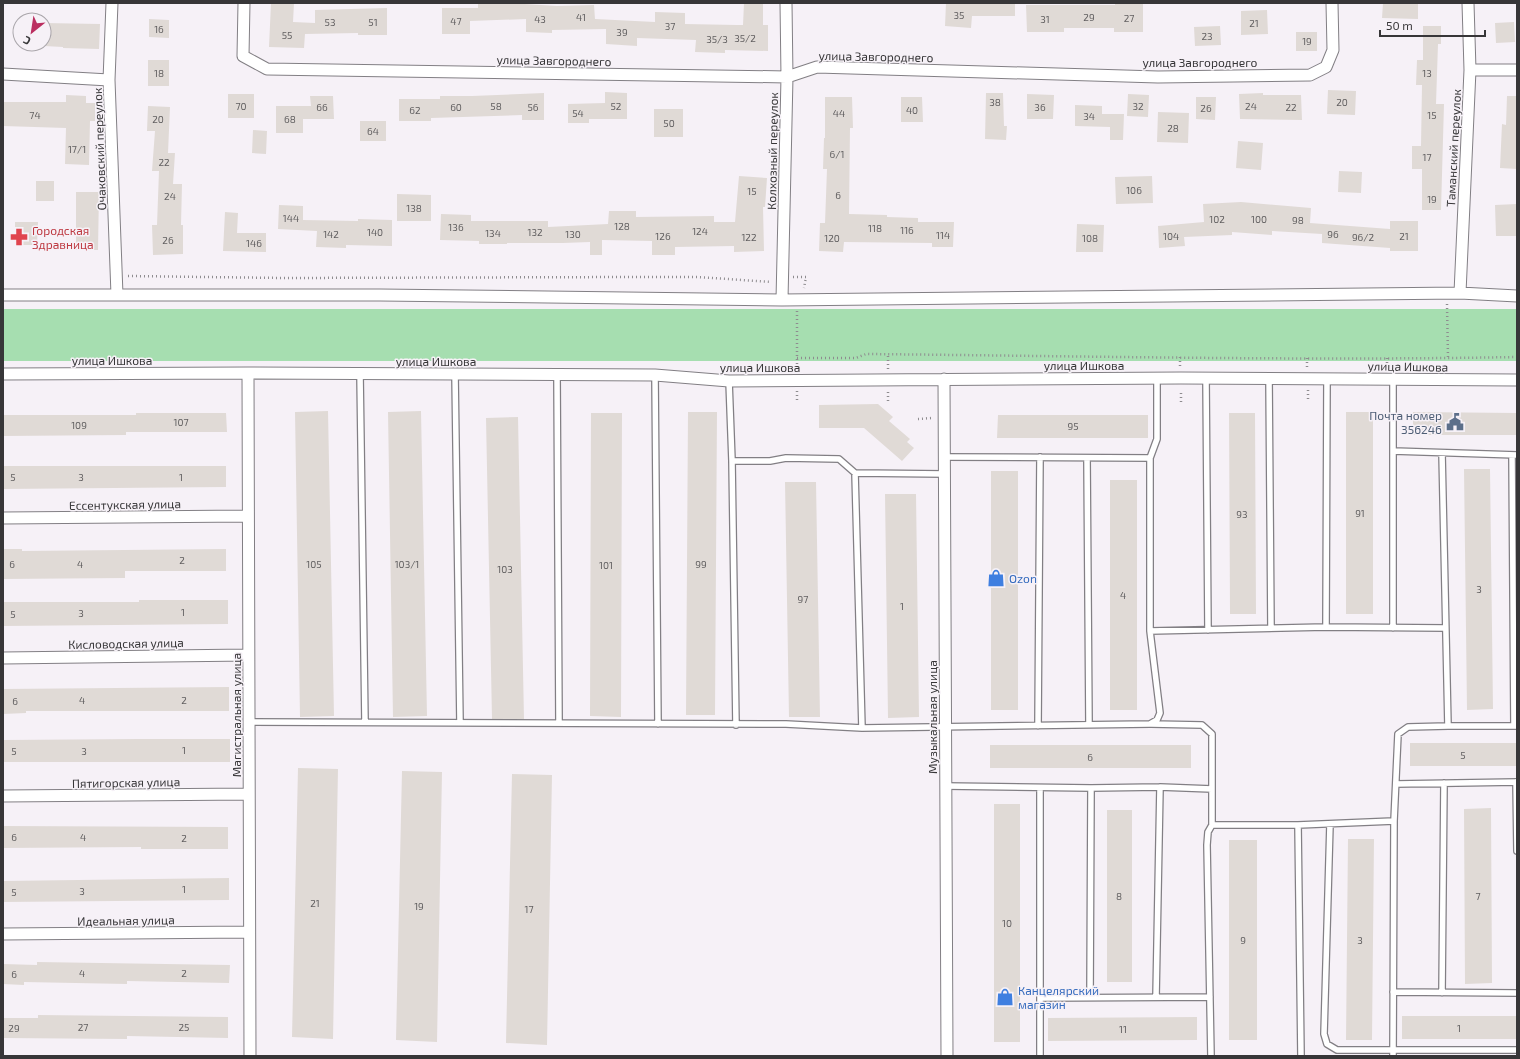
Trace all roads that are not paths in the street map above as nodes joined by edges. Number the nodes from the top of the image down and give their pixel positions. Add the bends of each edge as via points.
1 (112, 3) edge
2 (244, 3) edge
3 (786, 3) edge
4 (1332, 3) edge
5 (1468, 3) edge
6 (1470, 70) junction
7 (1517, 70) edge
8 (3, 74) edge
9 (787, 77) junction
10 (109, 80) junction
11 (1460, 293) junction
12 (3, 295) edge
13 (117, 295) junction
14 (1517, 296) edge
15 (782, 300) junction
16 (248, 373) junction
17 (3, 374) edge
18 (360, 374) junction
19 (455, 374) junction
20 (557, 375) junction
21 (655, 375) junction
22 (1157, 378) junction
23 (1206, 378) junction
24 (1269, 378) junction
25 (1327, 378) junction
26 (1393, 378) junction
27 (944, 379) junction
28 (1517, 380) edge
29 (729, 382) junction
30 (1393, 452) junction
31 (1442, 453) junction
32 (1515, 455) edge
33 (945, 457) junction
34 (1040, 457) junction
35 (1087, 458) junction
36 (1150, 458) junction
37 (732, 461) junction
38 (855, 473) junction
39 (944, 474) junction
40 (248, 516) junction
41 (3, 518) edge
42 (1326, 627) junction
43 (1271, 628) junction
44 (1393, 628) junction
45 (1445, 628) junction
46 (1208, 630) junction
47 (1150, 631) junction
48 (248, 655) junction
49 (3, 658) edge
50 (248, 722) junction
51 (365, 722) junction
52 (460, 723) junction
53 (559, 723) junction
54 (658, 724) junction
55 (736, 724) junction
56 (1150, 724) junction
57 (1089, 725) junction
58 (945, 726) junction
59 (1038, 726) junction
60 (1448, 726) junction
61 (1516, 726) edge
62 (862, 728) junction
63 (1517, 782) edge
64 (1444, 783) junction
65 (1396, 784) junction
66 (945, 786) junction
67 (1160, 787) junction
68 (1040, 788) junction
69 (1091, 788) junction
70 (1212, 789) junction
71 (249, 794) junction
72 (3, 796) edge
73 (1394, 821) junction
74 (1330, 824) junction
75 (1212, 825) junction
76 (1298, 825) junction
77 (1517, 851) edge
78 (249, 932) junction
79 (3, 934) edge
80 (1393, 992) junction
81 (1442, 992) junction
82 (1517, 993) edge
83 (1156, 997) junction
84 (1210, 997) junction
85 (1041, 998) junction
86 (1090, 998) junction
87 (1517, 1050) edge
88 (1392, 1053) edge
89 (250, 1056) edge
90 (947, 1056) edge
91 (1040, 1056) edge
92 (1210, 1056) edge
93 (1301, 1056) edge

1 - 10 street, Очаковский переулок
2 - 9 street, улица Завгороднего via 243,56 267,69
3 - 9 street, Колхозный переулок
4 - 9 street, улица Завгороднего via 1333,50 1326,67 1310,75 1158,77 817,67
5 - 6 street, Таманский переулок
6 - 7 street
6 - 11 street, Таманский переулок
8 - 10 street
9 - 15 street, Колхозный переулок
10 - 13 street, Очаковский переулок
11 - 14 street
11 - 15 street
12 - 13 street
13 - 15 street
16 - 17 street, улица Ишкова
16 - 18 street, улица Ишкова
16 - 40 street, Магистральная улица
18 - 19 street, улица Ишкова
18 - 51 lane
19 - 20 street, улица Ишкова
19 - 52 lane
20 - 21 street, улица Ишкова
20 - 53 lane
21 - 29 street, улица Ишкова
21 - 54 lane
22 - 23 street, улица Ишкова
22 - 27 street, улица Ишкова
22 - 36 lane via 1157,439
23 - 24 street, улица Ишкова
23 - 46 lane
24 - 25 street, улица Ишкова
24 - 43 lane
25 - 26 street, улица Ишкова
25 - 42 lane
26 - 28 street, улица Ишкова
26 - 30 lane
27 - 29 street, улица Ишкова
27 - 33 street, Музыкальная улица
29 - 37 lane
30 - 31 lane
30 - 44 lane
31 - 32 lane
31 - 45 lane
32 - 61 lane
33 - 34 lane
33 - 39 street, Музыкальная улица
34 - 35 lane
34 - 59 lane
35 - 36 lane
35 - 57 lane
36 - 47 lane
37 - 38 lane via 839,459
37 - 55 lane
38 - 39 lane
38 - 62 lane
39 - 58 street, Музыкальная улица
40 - 41 street, Ессентукская улица
40 - 48 street, Магистральная улица
42 - 43 lane
42 - 44 lane
43 - 46 lane
44 - 45 lane
45 - 60 lane
46 - 47 lane
47 - 56 lane via 1160,712 1157,720
48 - 49 street, Кисловодская улица
48 - 50 street, Магистральная улица
50 - 51 lane
50 - 71 street, Магистральная улица
51 - 52 lane
52 - 53 lane
53 - 54 lane
54 - 55 lane
55 - 62 lane
56 - 57 lane
56 - 70 lane via 1202,724 1212,734
57 - 59 lane
58 - 59 lane
58 - 62 lane
58 - 66 street, Музыкальная улица
60 - 61 lane
60 - 65 lane via 1408,727 1398,734
63 - 64 lane
63 - 77 lane
64 - 65 lane
64 - 81 lane
65 - 73 lane
66 - 68 lane
66 - 90 street, Музыкальная улица
67 - 69 lane
67 - 70 lane
67 - 83 lane
68 - 69 lane
68 - 85 lane
69 - 86 lane
70 - 75 lane
71 - 72 street, Пятигорская улица
71 - 78 street, Магистральная улица
73 - 74 lane
73 - 80 lane
74 - 76 lane
74 - 88 lane via 1324,1034 1327,1044 1337,1050
75 - 76 lane
75 - 84 lane via 1208,832 1207,845
76 - 93 lane
78 - 79 street, Идеальная улица
78 - 89 street, Магистральная улица
80 - 81 lane
80 - 88 lane
81 - 82 lane
83 - 84 lane
83 - 86 lane
84 - 92 lane
85 - 86 lane
85 - 91 lane
87 - 88 lane

